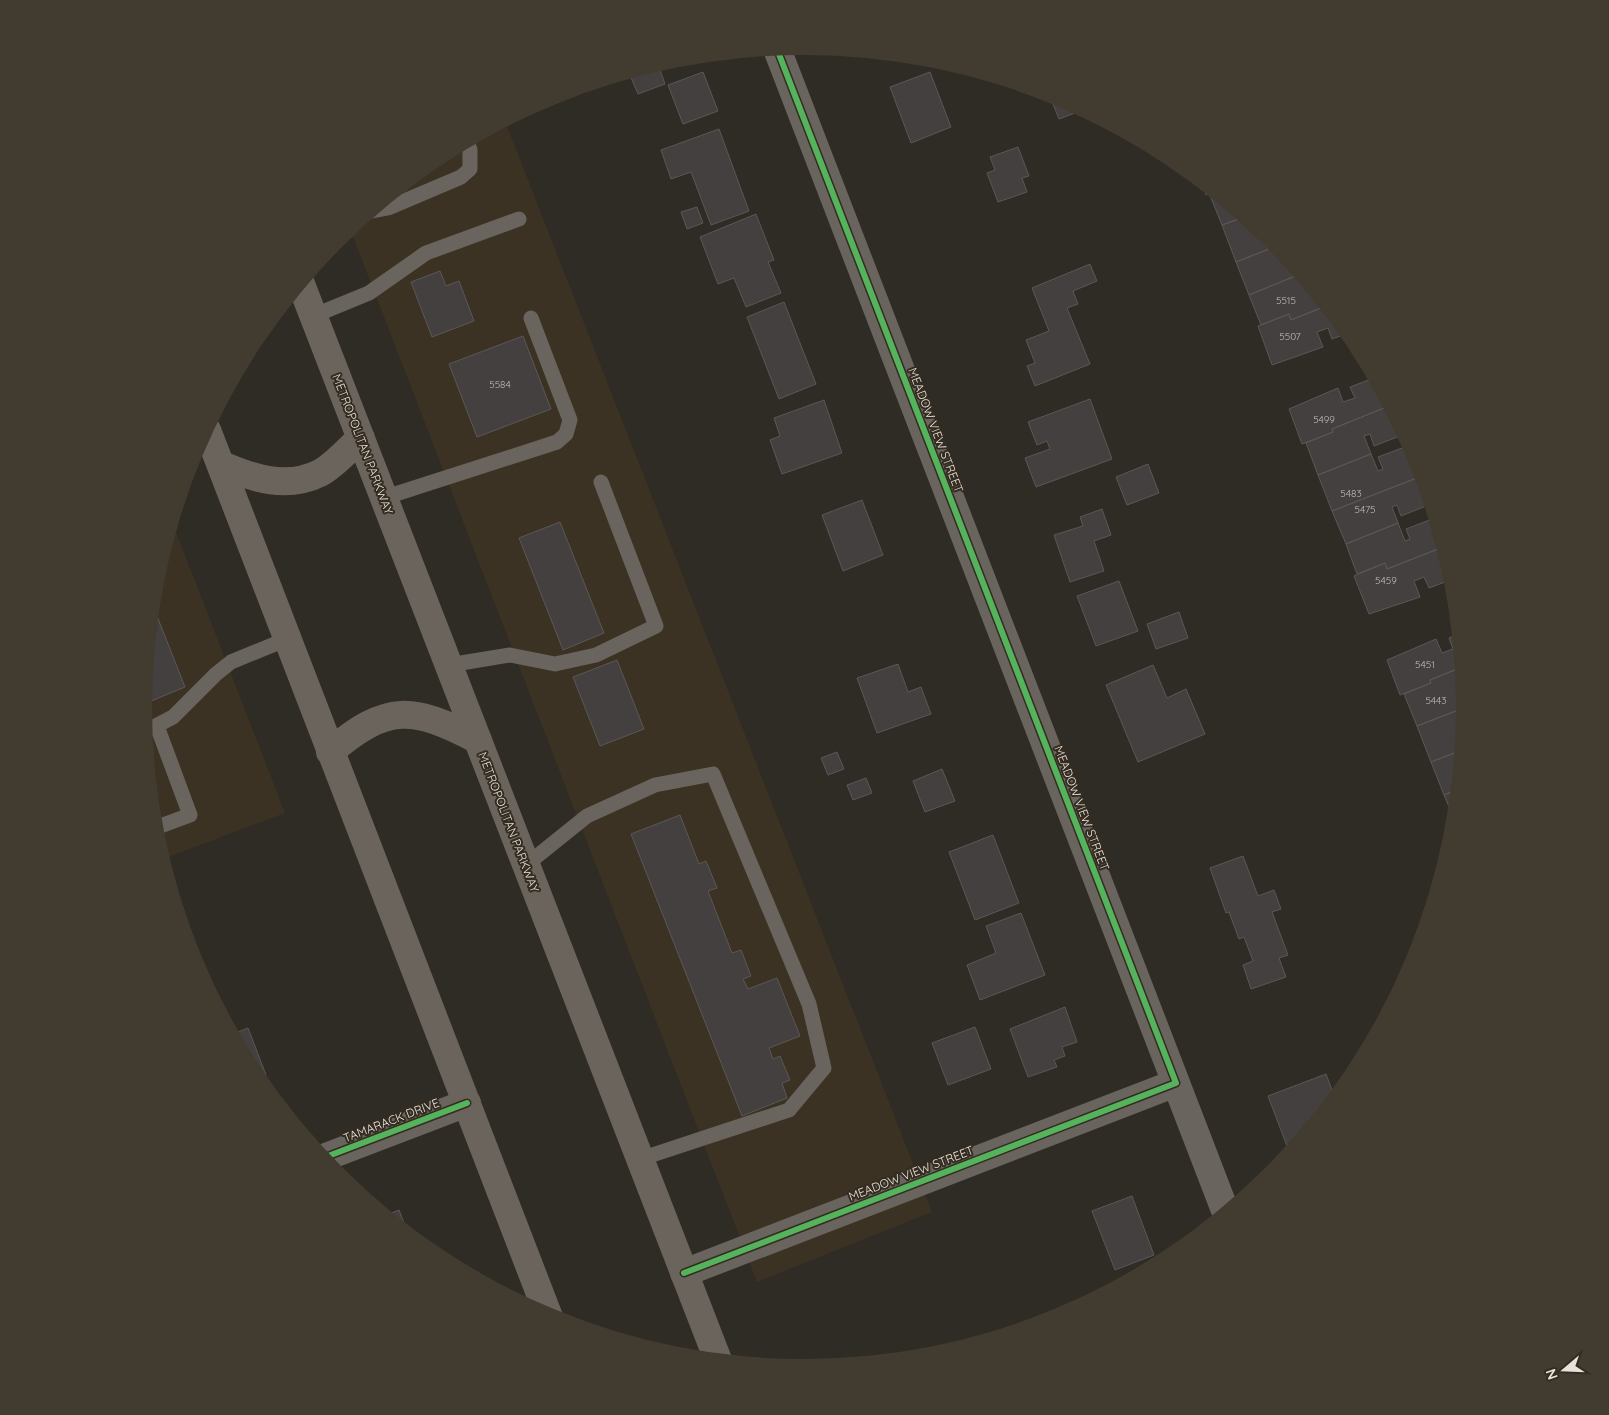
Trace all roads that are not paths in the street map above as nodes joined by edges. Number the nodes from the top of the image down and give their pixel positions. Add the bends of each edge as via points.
1 (780, 56) edge
2 (469, 148) edge
3 (384, 209) edge
4 (519, 219) dead end
5 (303, 290) edge
6 (313, 316) junction
7 (531, 318) dead end
8 (361, 438) junction
9 (210, 439) edge
10 (220, 464) junction
11 (601, 482) dead end
12 (384, 498) junction
13 (287, 639) junction
14 (449, 665) junction
15 (152, 727) edge
16 (153, 731) edge
17 (478, 740) junction
18 (330, 752) junction
19 (163, 825) edge
20 (526, 865) junction
21 (1176, 1083) junction
22 (467, 1103) junction
23 (330, 1155) edge
24 (640, 1158) junction
25 (1224, 1207) edge
26 (684, 1272) junction
27 (545, 1305) edge
28 (715, 1353) edge

1 - 21 street, MEADOW VIEW STREET
2 - 3 lane via 470,169 461,176
4 - 6 lane via 426,253 369,292
5 - 6 main road, METROPOLITAN PARKWAY
6 - 8 main road, METROPOLITAN PARKWAY
7 - 12 lane via 570,420 566,434 557,442
8 - 10 main road via 320,473 299,480 279,482 250,477
8 - 12 main road, METROPOLITAN PARKWAY
9 - 10 main road
10 - 13 main road
11 - 14 lane via 656,626 596,655 555,664 510,655
12 - 14 main road, METROPOLITAN PARKWAY
13 - 15 lane via 231,662 173,717
13 - 18 main road
14 - 17 main road, METROPOLITAN PARKWAY
16 - 19 lane via 190,815
17 - 18 main road via 443,722 418,715 395,714 374,720 355,731
17 - 20 main road, METROPOLITAN PARKWAY
18 - 22 main road
20 - 24 main road, METROPOLITAN PARKWAY
20 - 24 lane via 587,816 655,785 713,774 809,1004 824,1068 789,1110
21 - 25 street
21 - 26 street, MEADOW VIEW STREET
22 - 23 street, TAMARACK DRIVE
22 - 27 main road
24 - 26 main road, METROPOLITAN PARKWAY
26 - 28 main road, METROPOLITAN PARKWAY

